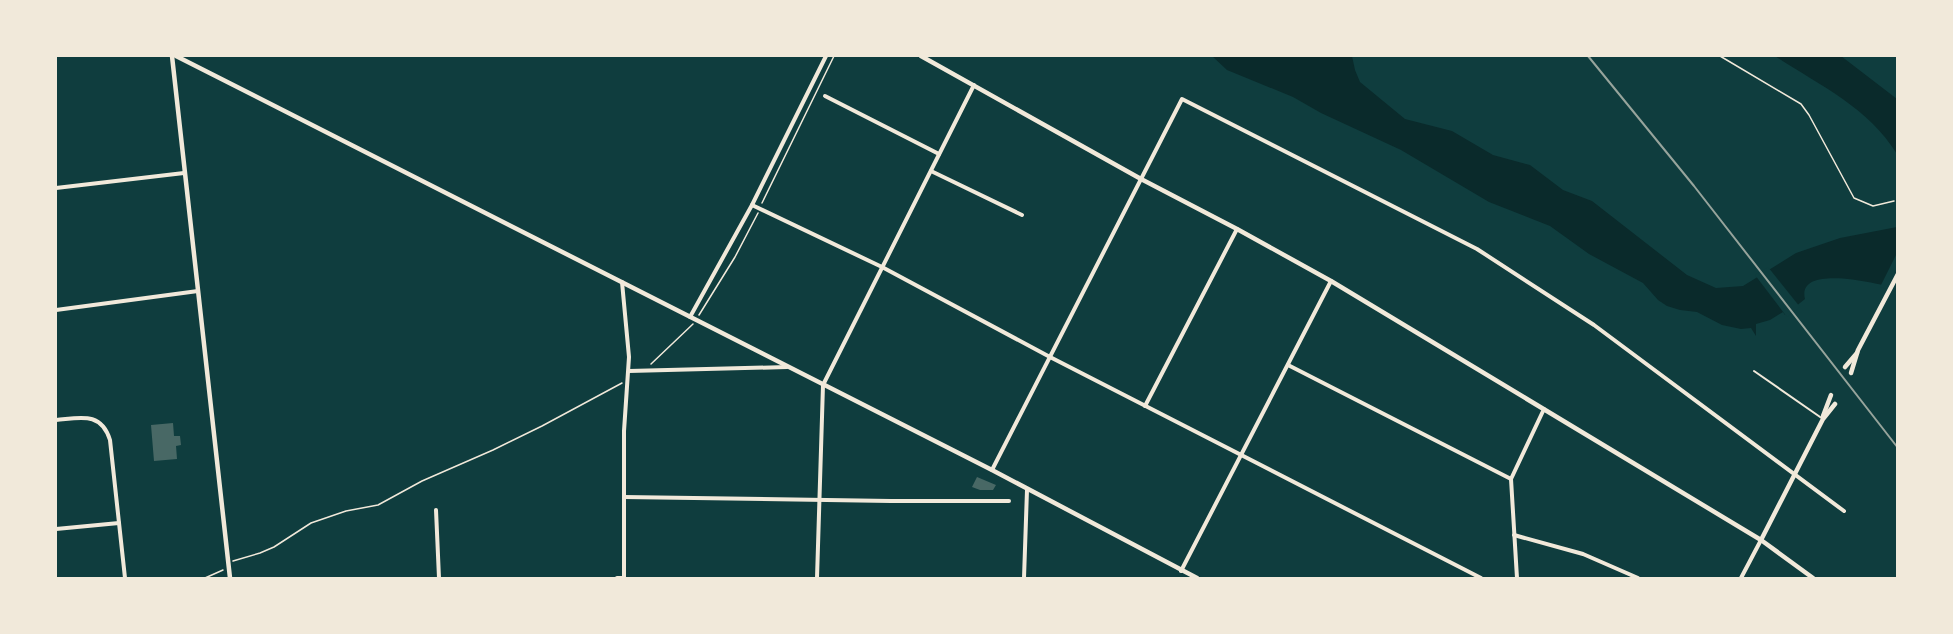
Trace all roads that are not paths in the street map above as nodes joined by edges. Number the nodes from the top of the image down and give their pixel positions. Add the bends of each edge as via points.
1 (174, 56) edge
2 (826, 56) edge
3 (921, 56) edge
4 (974, 85) junction
5 (825, 96) dead end
6 (939, 154) junction
7 (931, 171) junction
8 (184, 173) junction
9 (1141, 179) junction
10 (56, 188) edge
11 (752, 206) junction
12 (1022, 215) dead end
13 (1237, 229) junction
14 (882, 267) junction
15 (1898, 274) edge
16 (622, 281) junction
17 (1330, 281) junction
18 (198, 291) junction
19 (56, 310) edge
20 (690, 317) junction
21 (1858, 351) junction
22 (1050, 357) junction
23 (1288, 364) junction
24 (787, 367) junction
25 (1845, 367) dead end
26 (1754, 370) dead end
27 (628, 371) junction
28 (1851, 373) dead end
29 (823, 385) junction
30 (1830, 395) dead end
31 (1834, 404) dead end
32 (1145, 406) junction
33 (1544, 409) junction
34 (1823, 419) junction
35 (56, 420) edge
36 (1240, 455) junction
37 (992, 470) junction
38 (1794, 474) junction
39 (1511, 479) junction
40 (1027, 490) junction
41 (624, 497) junction
42 (819, 499) junction
43 (1009, 501) dead end
44 (436, 510) dead end
45 (1844, 511) dead end
46 (118, 523) junction
47 (56, 530) edge
48 (1514, 534) junction
49 (1761, 540) junction
50 (1181, 571) junction
51 (624, 578) edge
52 (125, 579) edge
53 (230, 579) edge
54 (439, 579) edge
55 (617, 579) edge
56 (817, 579) edge
57 (1024, 579) edge
58 (1197, 579) edge
59 (1481, 579) edge
60 (1516, 579) edge
61 (1638, 579) edge
62 (1741, 579) edge
63 (1813, 579) edge

1 - 8 street
1 - 16 street
2 - 11 street
3 - 4 street
4 - 6 street
4 - 9 street
5 - 6 street
6 - 7 street
7 - 12 street
7 - 14 street
8 - 10 street
8 - 18 street
9 - 13 street
9 - 22 street
9 - 38 street via 1182,99 1478,249 1594,325
11 - 14 street
11 - 20 street
13 - 17 street
13 - 32 street
14 - 22 street
14 - 29 street
15 - 21 street
16 - 20 street
16 - 27 street
17 - 23 street
17 - 33 street
18 - 19 street
18 - 53 street
20 - 24 street
21 - 25 street
21 - 28 street
22 - 32 street
22 - 37 street
23 - 36 street
23 - 39 street
24 - 27 street
24 - 29 street
26 - 34 lane
27 - 41 street
29 - 37 street
29 - 42 street
30 - 34 street
31 - 34 street
32 - 36 street
33 - 39 street
33 - 49 street
34 - 38 street
35 - 46 street via 87,418 103,425 110,440
36 - 50 street
36 - 59 street
37 - 40 street
38 - 45 street
38 - 49 street
39 - 48 street
40 - 50 street
40 - 57 street
41 - 42 street
41 - 51 street
42 - 43 street
42 - 56 street
44 - 54 street
46 - 47 street
46 - 52 street
48 - 60 street
48 - 61 street via 1583,554
49 - 62 street
49 - 63 street
50 - 58 street
51 - 55 street

